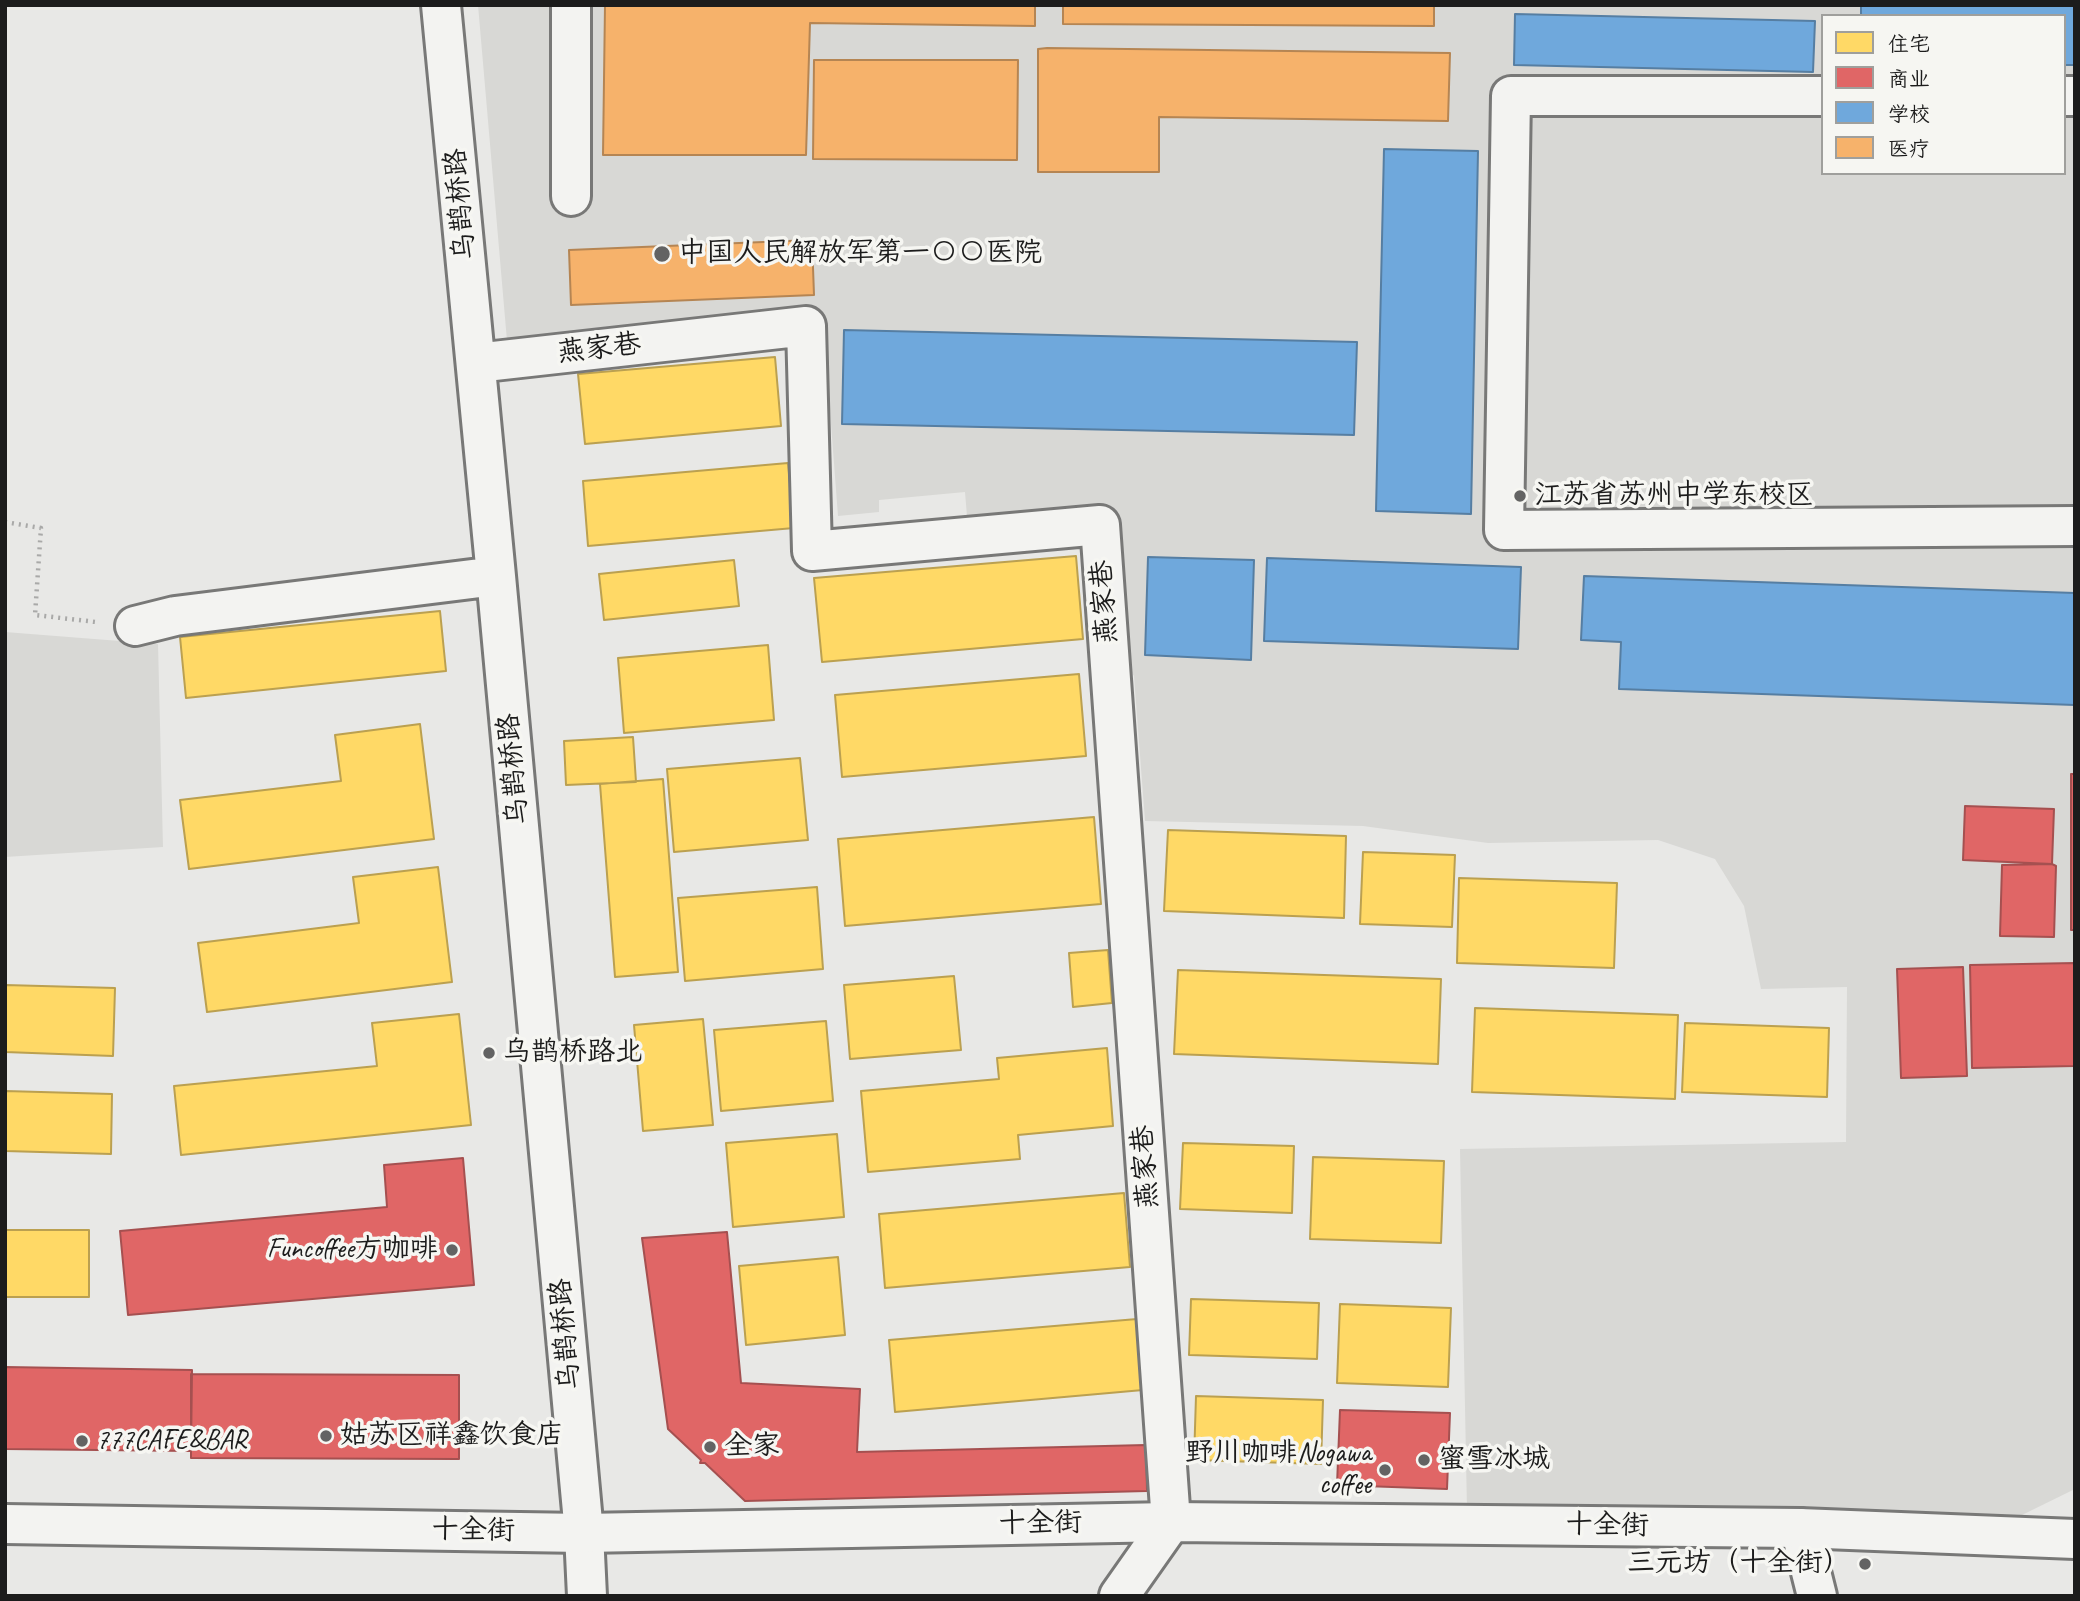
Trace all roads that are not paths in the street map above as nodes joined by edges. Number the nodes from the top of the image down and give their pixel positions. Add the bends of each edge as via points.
1 (441, 5) edge
2 (571, 5) edge
3 (1821, 96) edge
4 (571, 196) dead end
5 (476, 363) junction
6 (2075, 526) edge
7 (496, 576) junction
8 (135, 626) road end
9 (1171, 1522) junction
10 (5, 1524) edge
11 (1800, 1528) junction
12 (584, 1533) junction
13 (2075, 1539) edge
14 (587, 1596) edge
15 (1119, 1596) edge
16 (1817, 1596) edge

1 - 5 street, 乌鹊桥路
2 - 4 street
3 - 6 street via 1511,96 1504,530
5 - 7 street, 乌鹊桥路
5 - 9 street, 燕家巷 via 806,326 812,551 1100,526
7 - 8 street via 175,616
7 - 12 street, 乌鹊桥路
9 - 11 street, 十全街
9 - 12 street, 十全街
9 - 15 street
10 - 12 street, 十全街
11 - 13 street, 十全街
11 - 16 street
12 - 14 street, 乌鹊桥路

